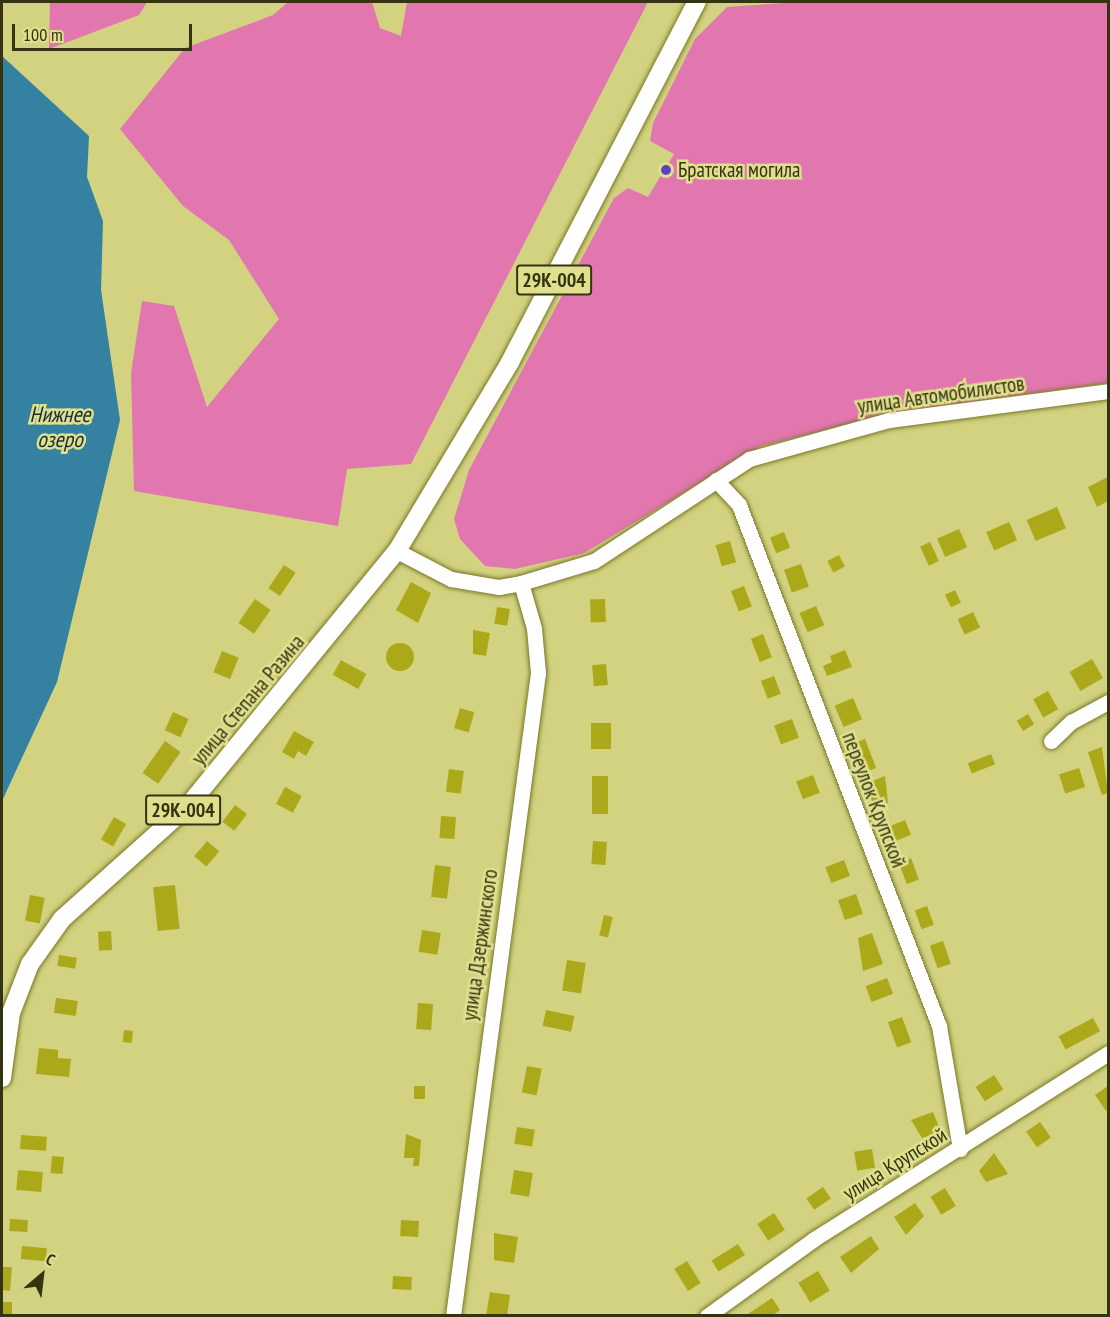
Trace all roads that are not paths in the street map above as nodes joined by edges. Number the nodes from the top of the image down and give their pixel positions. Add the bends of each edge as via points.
1 (697, 2) edge
2 (1108, 391) edge
3 (716, 480) junction
4 (397, 552) junction
5 (520, 583) junction
6 (1108, 702) edge
7 (1051, 741) dead end
8 (1108, 1053) edge
9 (2, 1078) edge
10 (960, 1149) junction
11 (453, 1316) edge
12 (707, 1316) edge

1 - 4 main road, 29К-004 via 510,362
2 - 3 street, улица Автомобилистов via 889,420 749,459
3 - 5 street, улица Автомобилистов via 594,561
3 - 10 street, переулок Крупской via 739,506 939,1026
4 - 5 street, улица Автомобилистов via 451,579 499,587
4 - 9 main road, улица Степана Разина / 29К-004 via 188,806 63,920 30,964 10,1013
5 - 11 street, улица Дзержинского via 534,628 538,673
6 - 7 street via 1071,722
8 - 10 street, улица Крупской
10 - 12 street, улица Крупской via 814,1239

